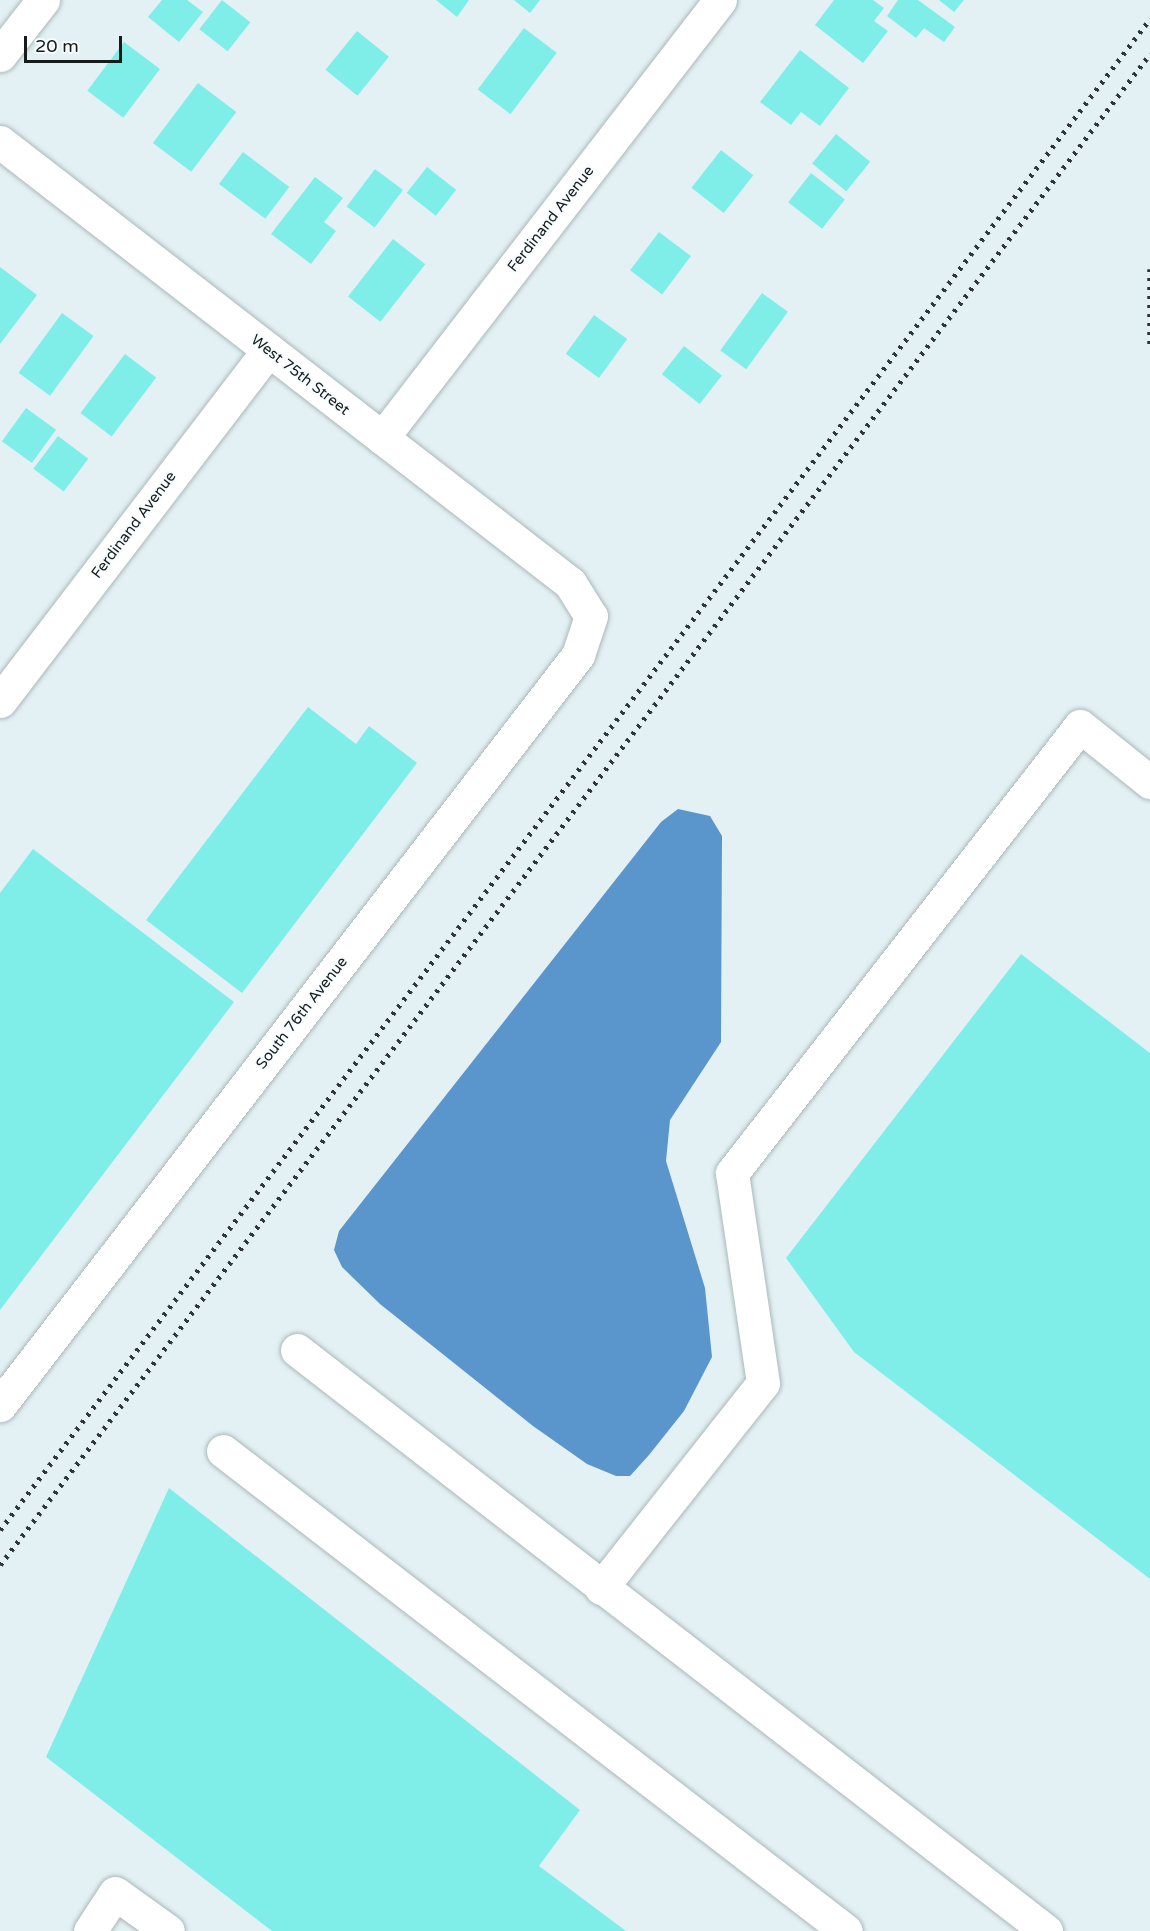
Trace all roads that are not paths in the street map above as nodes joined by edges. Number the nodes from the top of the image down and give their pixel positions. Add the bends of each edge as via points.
1 (42, 0) edge
2 (720, 0) edge
3 (0, 55) edge
4 (0, 142) edge
5 (268, 350) junction
6 (382, 438) junction
7 (591, 616) joint
8 (0, 701) edge
9 (1150, 782) edge
10 (297, 1350) dead end
11 (0, 1405) edge
12 (223, 1451) dead end
13 (601, 1588) junction
14 (90, 1931) edge
15 (168, 1931) edge
16 (846, 1931) edge
17 (1046, 1931) edge

1 - 3 street
2 - 6 street, Ferdinand Avenue
4 - 5 street, West 75th Street
5 - 6 street, West 75th Street
5 - 8 street, Ferdinand Avenue
6 - 7 street, West 75th Street via 570,583
7 - 11 street, South 76th Avenue via 578,655
9 - 13 street via 1080,726 732,1173 763,1383
10 - 13 street
12 - 16 street
13 - 17 street
14 - 15 street via 115,1893

